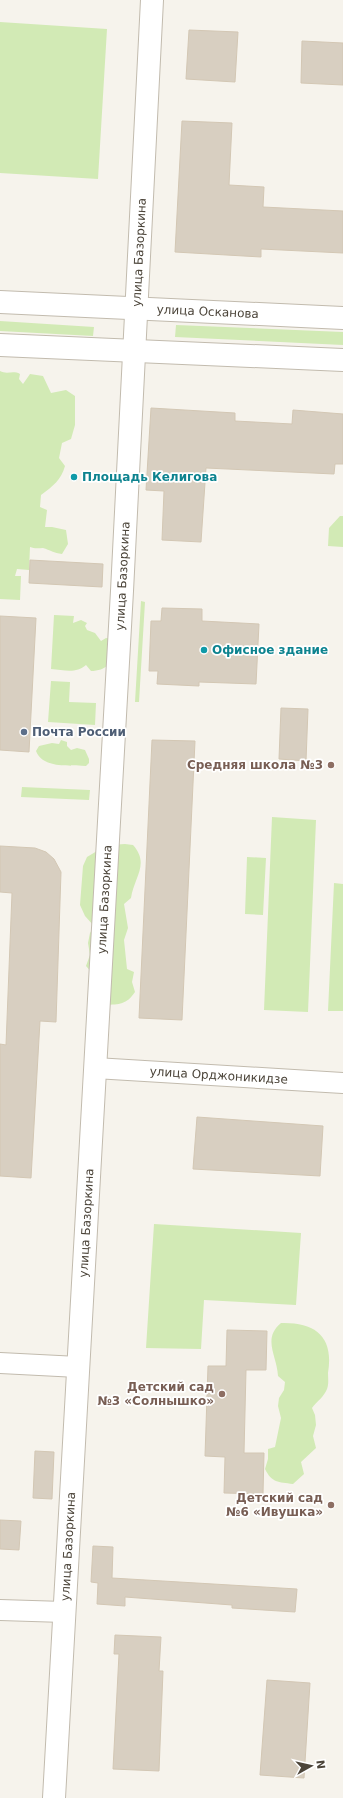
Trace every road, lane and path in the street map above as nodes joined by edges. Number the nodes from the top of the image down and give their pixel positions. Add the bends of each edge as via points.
1 (152, 0) edge
2 (0, 302) edge
3 (137, 309) junction
4 (343, 318) edge
5 (0, 345) edge
6 (135, 351) junction
7 (343, 360) edge
8 (95, 1068) junction
9 (343, 1083) edge
10 (0, 1363) edge
11 (78, 1367) junction
12 (0, 1610) edge
13 (64, 1612) junction
14 (54, 1798) edge

1 - 3 street, улица Базоркина
2 - 3 street, улица Осканова
3 - 4 street, улица Осканова
3 - 6 street, улица Базоркина
5 - 6 street
6 - 7 street
6 - 8 street, улица Базоркина
8 - 9 street, улица Орджоникидзе
8 - 11 street, улица Базоркина
10 - 11 street
11 - 13 street, улица Базоркина
12 - 13 street
13 - 14 street, улица Базоркина

